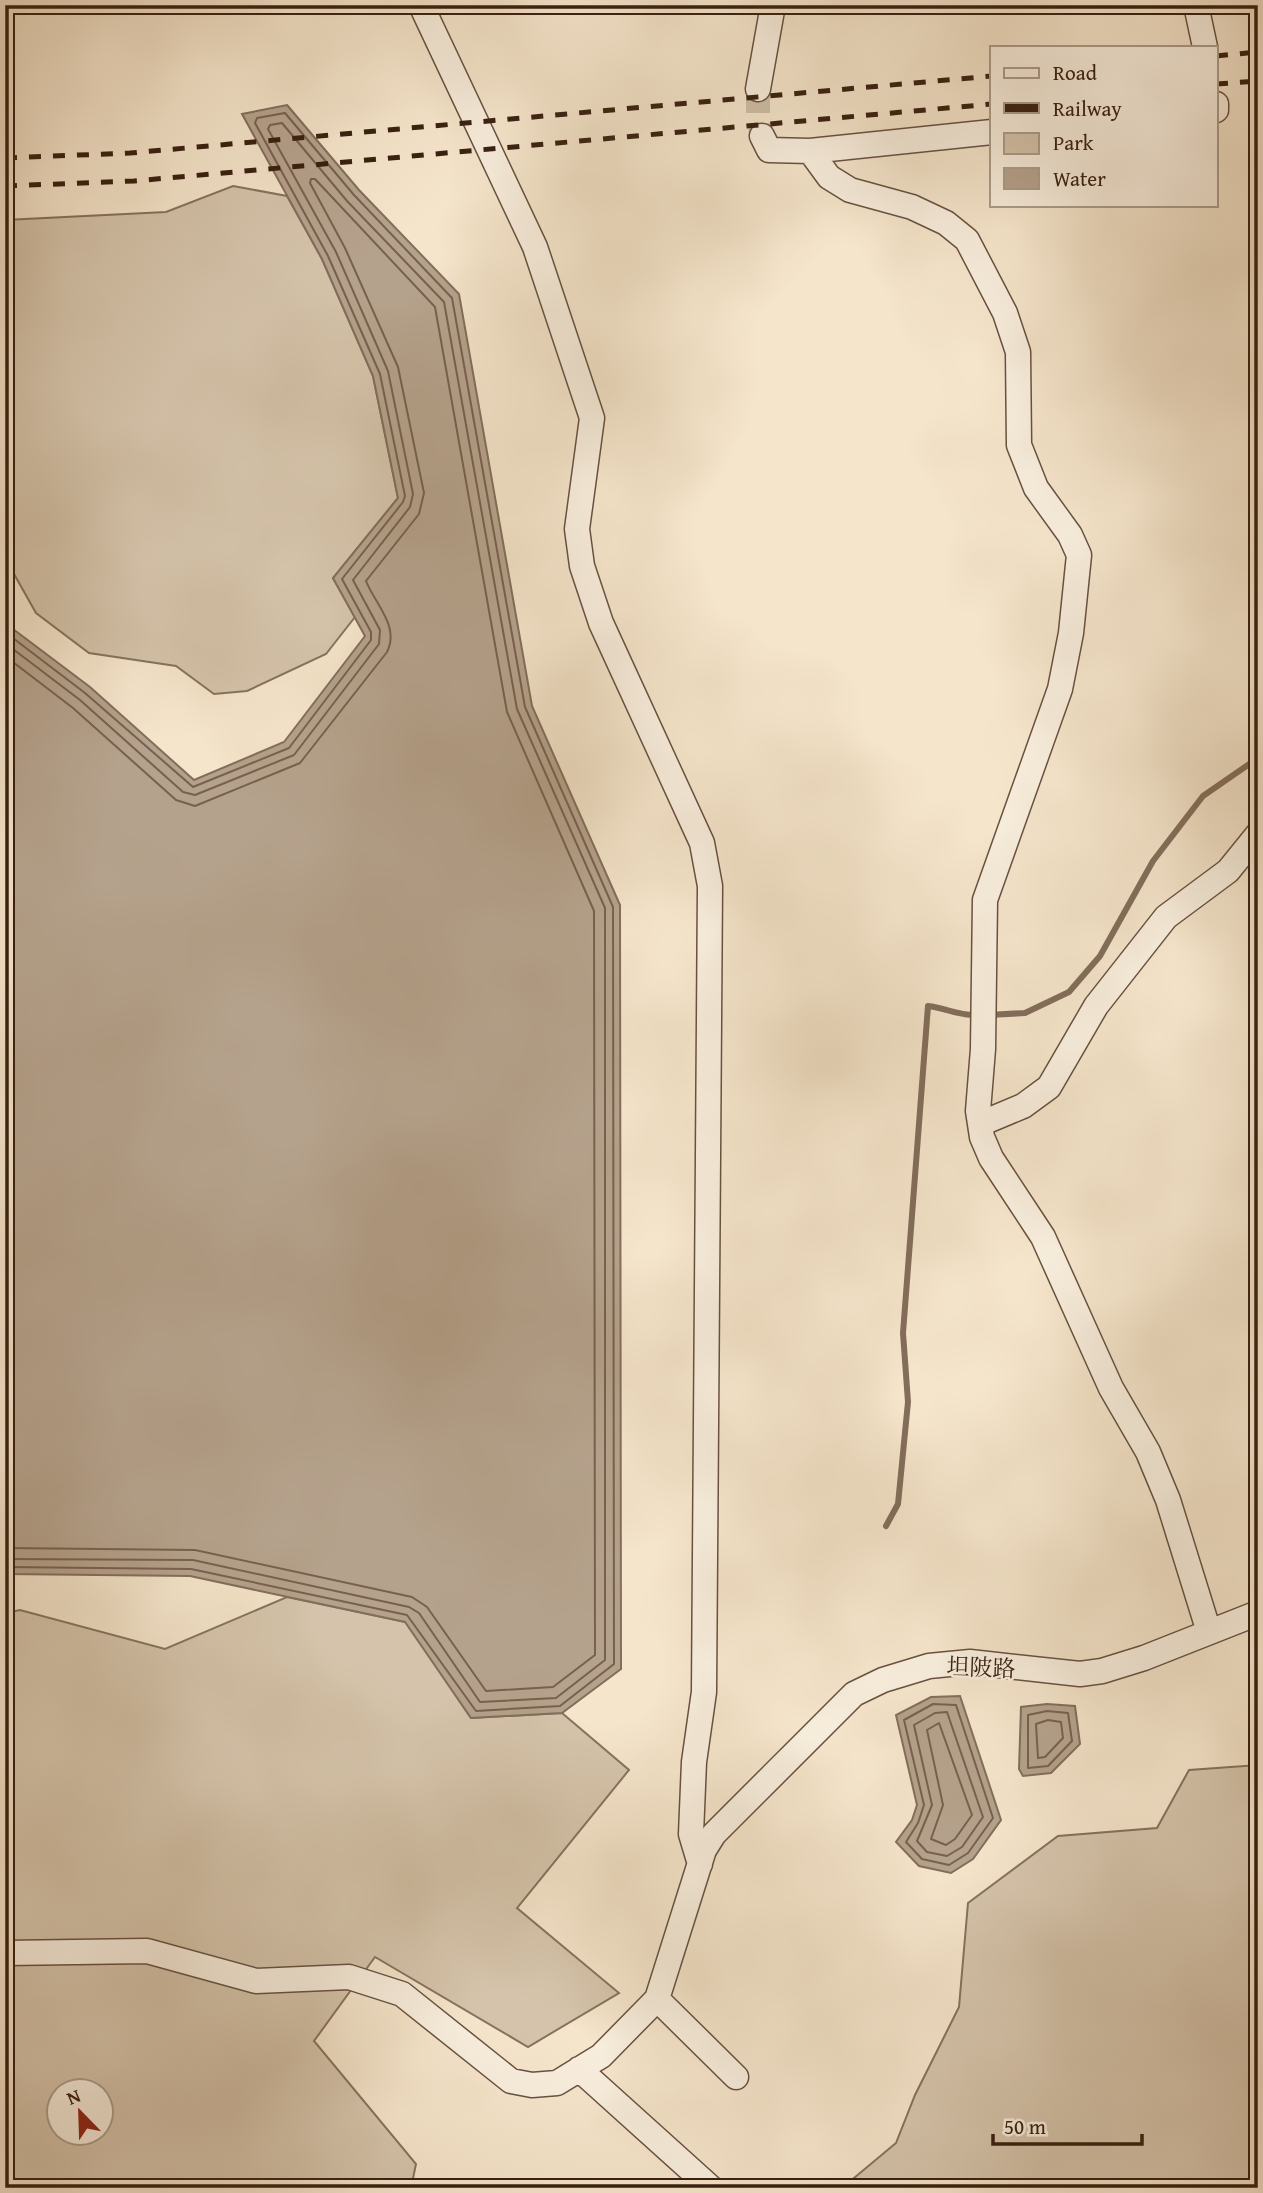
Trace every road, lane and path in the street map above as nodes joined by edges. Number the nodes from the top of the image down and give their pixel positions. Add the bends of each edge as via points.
1 (773, 5) edge
2 (1196, 5) edge
3 (428, 9) edge
4 (1205, 46) edge
5 (758, 89) tunnel mouth
6 (990, 132) edge
7 (762, 136) dead end
8 (810, 151) junction
9 (1258, 834) edge
10 (980, 1124) junction
11 (1258, 1613) edge
12 (1209, 1632) junction
13 (700, 1864) junction
14 (5, 1953) edge
15 (657, 1999) junction
16 (579, 2069) junction
17 (736, 2077) dead end
18 (711, 2188) edge

1 - 5 street
2 - 4 street
3 - 13 street via 535,247 592,418 577,528 582,566 601,623 702,843 710,886 704,1692 694,1762 691,1834
6 - 8 street
7 - 8 street via 769,150
8 - 10 street via 829,177 850,190 912,207 946,223 967,240 1005,313 1018,352 1019,445 1036,488 1070,534 1079,555 1060,689 985,900
9 - 10 street via 1228,871 1166,917 1096,1006 1049,1087 1023,1106
10 - 12 street via 991,1158 1043,1237 1111,1388 1148,1451
11 - 12 street, 坦陂路
12 - 13 street, 坦陂路 via 1102,1671 1080,1674 970,1662 929,1666 854,1693 714,1834
13 - 15 street, 坦陂路
14 - 16 street via 147,1951 256,1981 349,1977 402,1994 511,2081 556,2083
15 - 16 street via 601,2056
15 - 17 street
16 - 18 street

